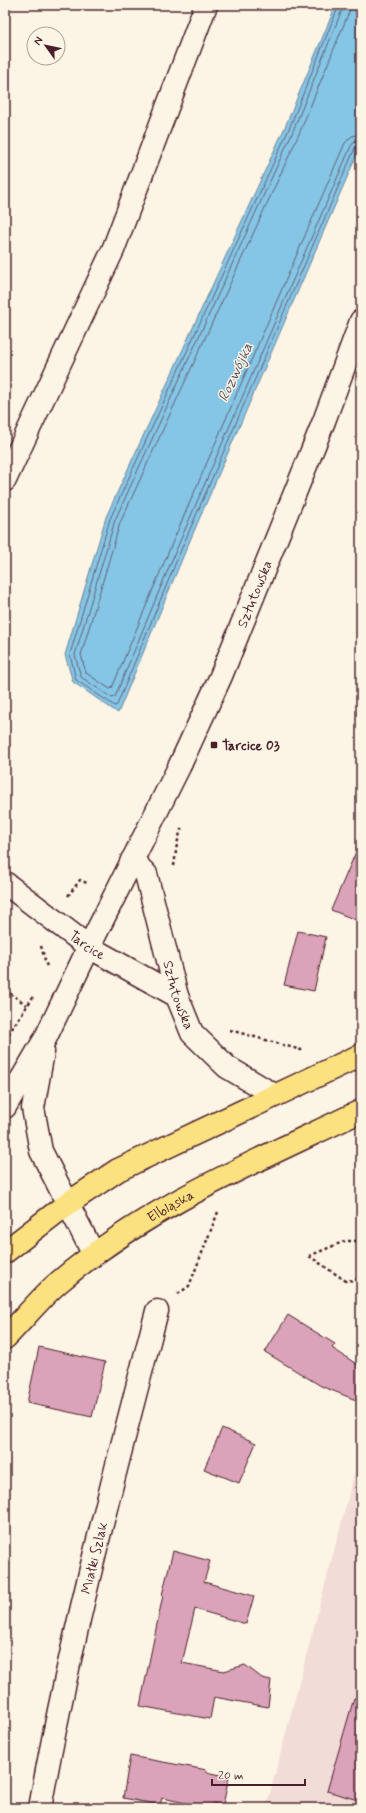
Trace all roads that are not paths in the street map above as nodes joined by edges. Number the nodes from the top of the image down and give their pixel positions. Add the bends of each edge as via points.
1 (206, 5) edge
2 (361, 321) edge
3 (5, 480) edge
4 (132, 860) junction
5 (5, 883) edge
6 (89, 947) junction
7 (177, 996) junction
8 (45, 1039) junction
9 (361, 1055) edge
10 (274, 1095) junction
11 (5, 1107) edge
12 (361, 1111) edge
13 (67, 1204) junction
14 (5, 1252) edge
15 (94, 1255) junction
16 (157, 1311) road end
17 (5, 1338) edge
18 (40, 1808) edge

1 - 3 street via 113,250
2 - 4 street, Sztutowska via 324,421 221,676
4 - 6 street, Sztutowska
4 - 7 street, Sztutowska via 146,874
5 - 6 street, Tarcice
6 - 7 street, Tarcice
6 - 8 street, Sztutowska
7 - 10 street, Sztutowska via 192,1033 228,1067
8 - 11 street, Sztutowska
8 - 13 street, Sztutowska via 33,1108 41,1151
9 - 10 main road
10 - 13 main road via 118,1170
12 - 15 main road, Elbląska via 159,1210
13 - 14 main road
13 - 15 street, Sztutowska
15 - 17 main road, Elbląska via 58,1282
16 - 18 street, Miałki Szlak via 101,1524

